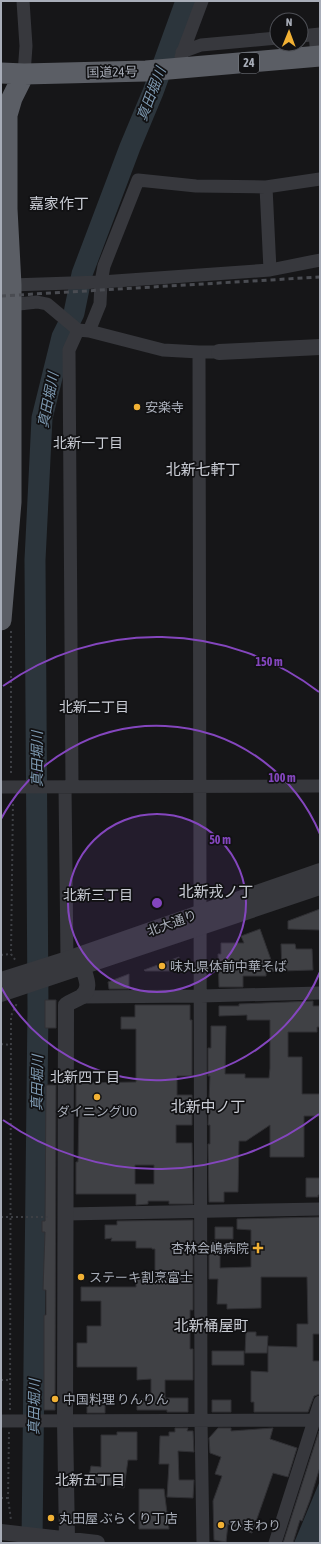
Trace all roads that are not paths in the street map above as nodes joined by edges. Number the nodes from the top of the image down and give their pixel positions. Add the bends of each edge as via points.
1 (23, 1) edge
2 (202, 1) edge
3 (318, 35) edge
4 (269, 39) edge
5 (319, 56) edge
6 (180, 60) junction
7 (1, 74) edge
8 (24, 74) junction
9 (320, 179) edge
10 (266, 187) junction
11 (320, 260) edge
12 (270, 270) junction
13 (98, 282) junction
14 (10, 295) junction
15 (83, 330) junction
16 (320, 347) edge
17 (199, 352) junction
18 (219, 352) joint
19 (4, 536) edge
20 (1, 580) edge
21 (1, 606) edge
22 (6, 625) edge
23 (320, 786) edge
24 (13, 787) edge
25 (68, 787) junction
26 (200, 787) junction
27 (320, 871) edge
28 (320, 887) edge
29 (201, 920) junction
30 (67, 959) junction
31 (83, 968) junction
32 (46, 973) junction
33 (1, 980) edge
34 (21, 981) junction
35 (320, 992) edge
36 (1, 994) edge
37 (201, 996) junction
38 (81, 997) junction
39 (320, 1209) edge
40 (202, 1211) junction
41 (66, 1214) junction
42 (320, 1402) edge
43 (201, 1420) junction
44 (315, 1420) junction
45 (5, 1421) edge
46 (65, 1421) junction
47 (12, 1533) edge
48 (67, 1539) junction
49 (97, 1543) edge
50 (203, 1543) edge
51 (275, 1543) edge

1 - 8 street via 26,46
2 - 6 street
3 - 5 street
4 - 6 street via 201,45
5 - 6 highway, 国道24号 / 24
6 - 8 highway, 国道24号 / 24 via 146,72
7 - 8 highway, 国道24号 / 24
8 - 14 highway via 7,115
9 - 10 street
10 - 12 street
10 - 13 street via 196,186 138,180
11 - 12 street
12 - 13 street
13 - 14 street via 65,283
13 - 15 street via 100,304
14 - 15 street via 47,304
14 - 19 highway via 11,502
15 - 17 street via 163,350
15 - 25 street via 69,350
16 - 18 street
17 - 18 street
17 - 26 street
19 - 21 highway
20 - 21 highway
21 - 22 highway
23 - 26 street
24 - 25 street
25 - 26 street
25 - 30 street
26 - 29 street
27 - 29 street, 北大通り
28 - 29 street, 北大通り
29 - 30 street, 北大通り
29 - 31 street, 北大通り
29 - 37 street
30 - 32 street, 北大通り
31 - 32 street, 北大通り
31 - 38 street via 88,985
32 - 34 street
33 - 34 street
34 - 36 street
35 - 37 street
37 - 38 street
37 - 40 street
38 - 41 street via 66,1005
39 - 40 street
40 - 41 street
40 - 43 street
41 - 46 street
42 - 44 street
43 - 44 street
43 - 46 street
43 - 50 street
44 - 51 street
45 - 46 street
46 - 48 street
47 - 48 street
48 - 49 street

